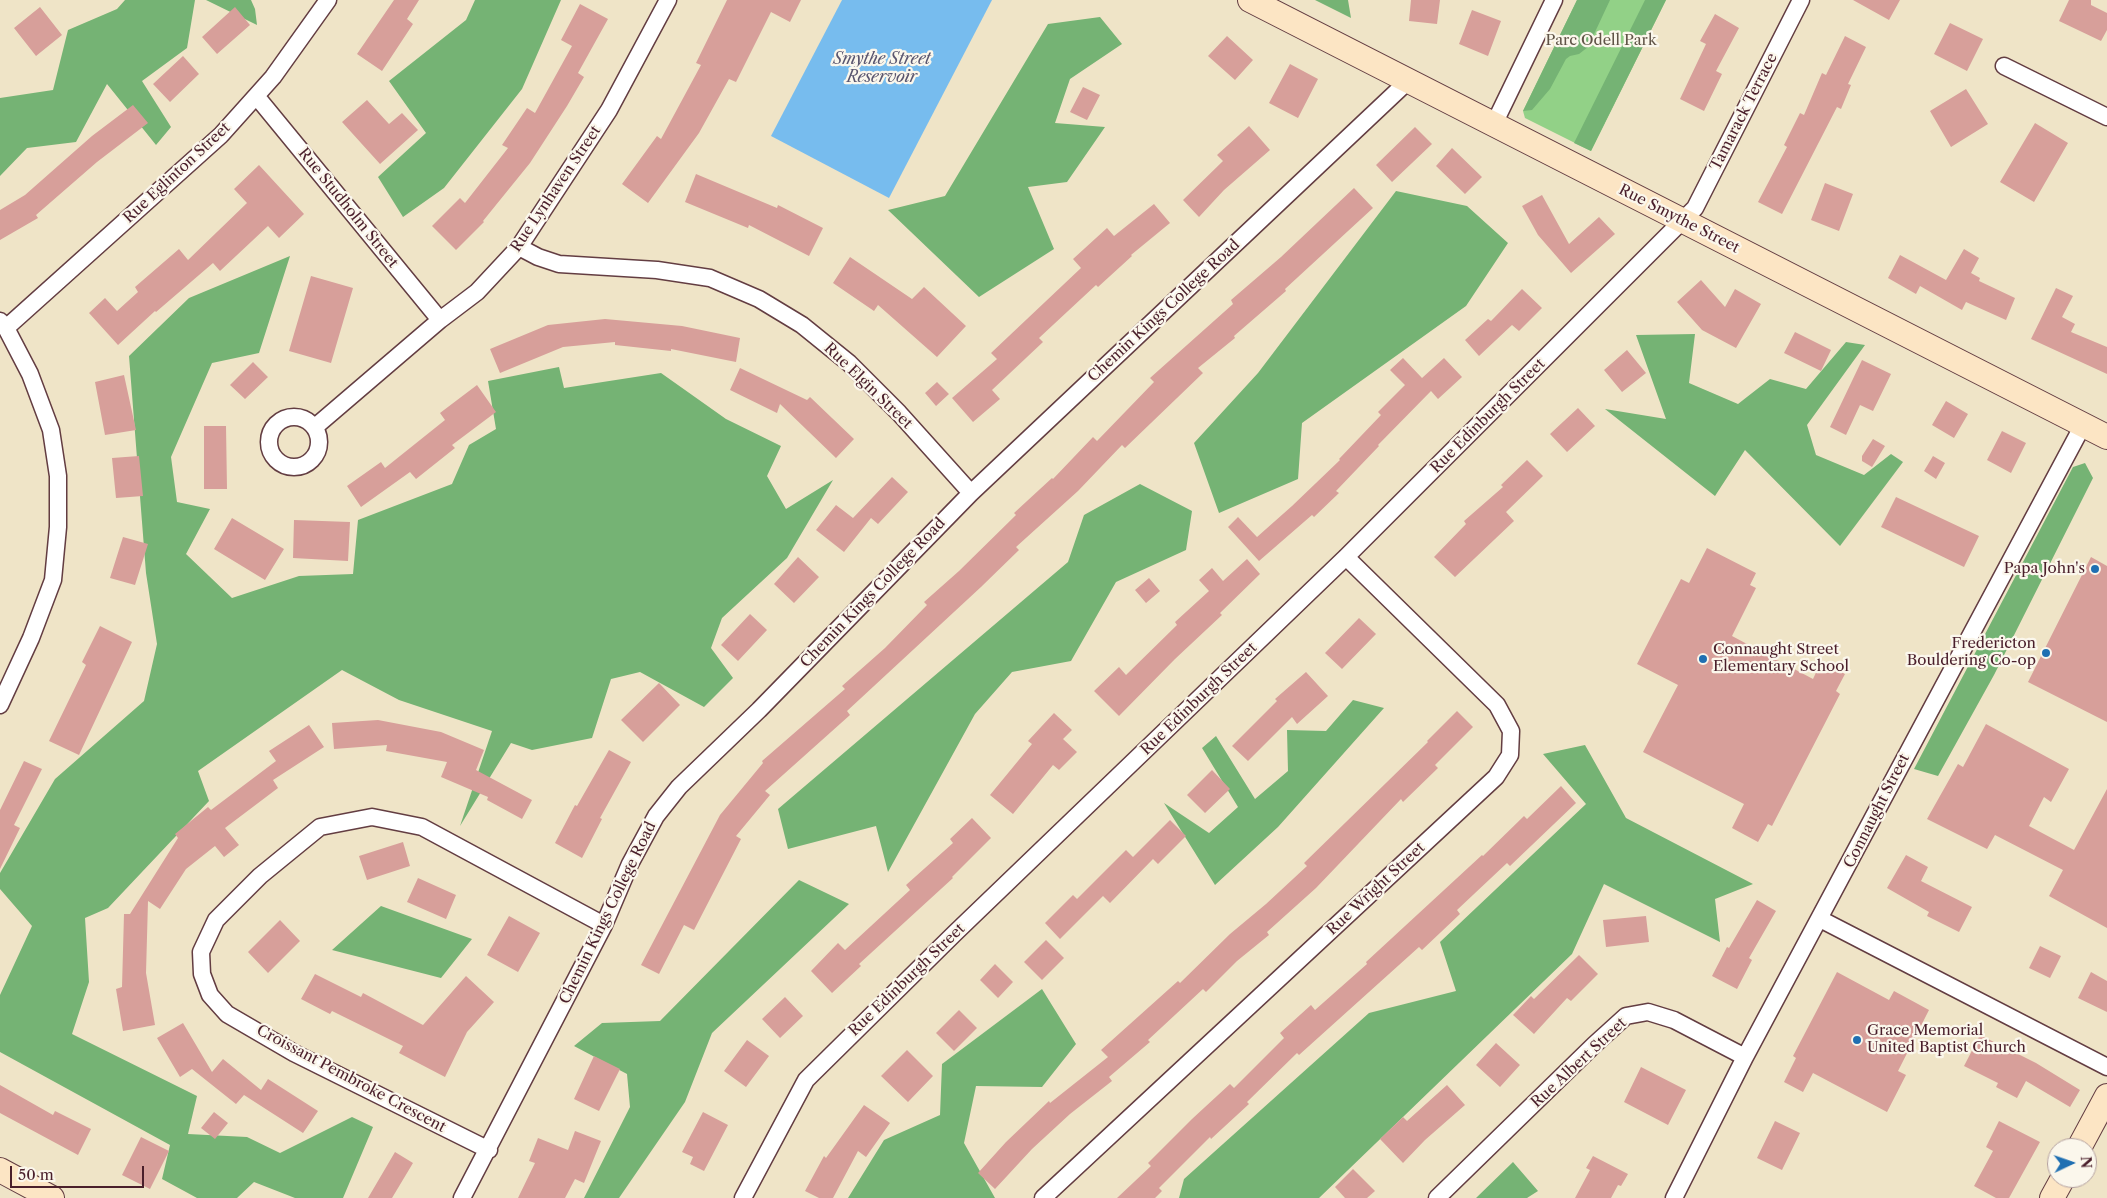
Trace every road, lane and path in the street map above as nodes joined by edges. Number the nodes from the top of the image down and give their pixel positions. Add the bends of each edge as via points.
1 (328, 0) edge
2 (668, 0) edge
3 (1250, 0) edge
4 (1554, 0) edge
5 (1800, 0) edge
6 (2004, 66) dead end
7 (1408, 81) junction
8 (256, 97) junction
9 (2107, 117) edge
10 (1494, 124) junction
11 (1684, 221) junction
12 (519, 247) junction
13 (440, 320) junction
14 (3, 325) edge
15 (2083, 425) junction
16 (315, 427) dead end
17 (2107, 437) edge
18 (970, 494) junction
19 (1346, 557) junction
20 (0, 705) edge
21 (1820, 919) junction
22 (604, 925) junction
23 (1745, 1057) junction
24 (2107, 1067) edge
25 (2107, 1096) edge
26 (2084, 1138) edge
27 (489, 1150) junction
28 (0, 1170) edge
29 (52, 1198) edge
30 (462, 1198) edge
31 (743, 1198) edge
32 (1043, 1198) edge
33 (1437, 1198) edge
34 (1674, 1198) edge

1 - 8 street, Rue Eglinton Street
2 - 12 street, Rue Lynhaven Street via 609,110
3 - 7 main road, Rue Smythe Street
4 - 10 street
5 - 11 street, Tamarack Terrace via 1695,208
6 - 9 street
7 - 10 main road, Rue Smythe Street
7 - 18 street, Chemin Kings College Road
8 - 13 street, Rue Studholm Street
8 - 14 street, Rue Eglinton Street via 221,135
10 - 11 main road, Rue Smythe Street
11 - 15 main road, Rue Smythe Street
11 - 19 street, Rue Edinburgh Street
12 - 13 street, Rue Lynhaven Street via 477,292
12 - 18 street, Rue Elgin Street via 538,258 559,264 657,270 710,278 759,299 802,325 849,363
13 - 16 street, Rue Lynhaven Street
14 - 20 street via 30,374 51,430 58,476 58,527 53,580
15 - 17 main road, Rue Smythe Street
15 - 21 street, Connaught Street
18 - 22 street, Chemin Kings College Road via 759,710 679,787 656,816
19 - 31 street, Rue Edinburgh Street via 806,1080
19 - 32 street, Rue Wright Street via 1497,705 1511,731 1510,754 1496,777
21 - 23 street, Connaught Street
21 - 24 street
22 - 27 street, Chemin Kings College Road
22 - 27 street, Croissant Pembroke Crescent via 422,827 372,817 320,827 260,876 216,920 201,952 202,974 210,995 227,1014 294,1053
23 - 33 street, Rue Albert Street via 1674,1020 1648,1012 1626,1016
23 - 34 street, Connaught Street
25 - 26 main road
27 - 30 street, Chemin Kings College Road
28 - 29 main road

